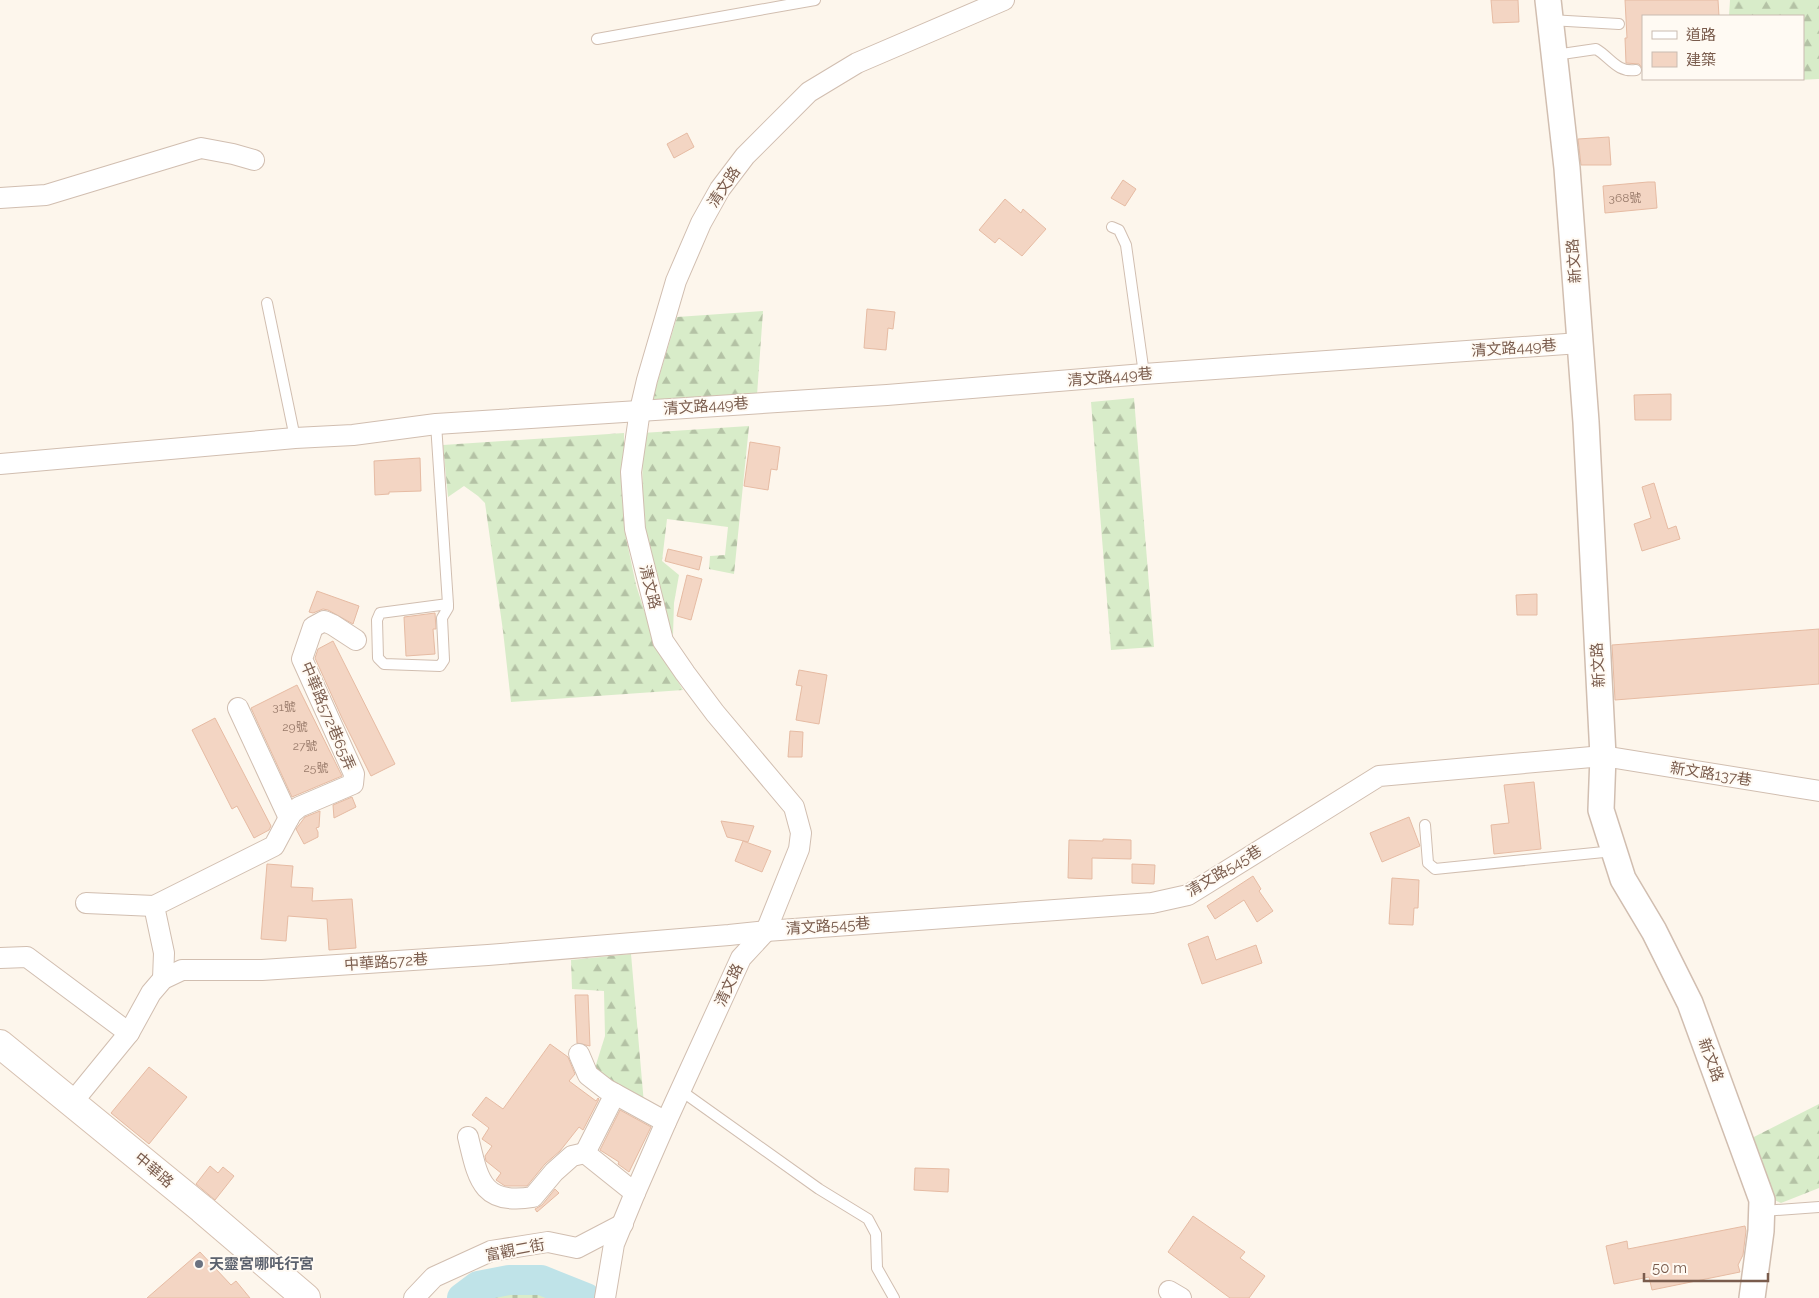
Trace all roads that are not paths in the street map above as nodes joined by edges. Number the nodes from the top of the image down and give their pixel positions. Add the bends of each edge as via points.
1 (815, 0) edge
2 (1004, 0) edge
3 (1549, 10) edge
4 (1619, 24) dead end
5 (598, 39) dead end
6 (1554, 56) junction
7 (1636, 70) dead end
8 (254, 160) dead end
9 (0, 198) edge
10 (1112, 228) dead end
11 (267, 303) dead end
12 (1580, 343) junction
13 (1144, 374) junction
14 (640, 410) junction
15 (436, 424) junction
16 (295, 438) junction
17 (0, 464) edge
18 (448, 604) junction
19 (356, 640) dead end
20 (238, 708) dead end
21 (1603, 756) junction
22 (1819, 791) edge
23 (289, 818) junction
24 (1425, 825) dead end
25 (1614, 851) junction
26 (86, 903) dead end
27 (154, 906) junction
28 (766, 930) junction
29 (0, 958) edge
30 (163, 979) junction
31 (129, 1033) junction
32 (0, 1044) edge
33 (580, 1054) dead end
34 (680, 1090) junction
35 (616, 1094) junction
36 (71, 1104) junction
37 (666, 1122) junction
38 (468, 1137) dead end
39 (585, 1153) junction
40 (635, 1193) junction
41 (1819, 1207) edge
42 (1762, 1212) junction
43 (622, 1224) junction
44 (306, 1298) edge
45 (414, 1298) edge
46 (606, 1298) edge
47 (894, 1298) edge
48 (1752, 1298) edge

1 - 5 lane
2 - 14 street, 清文路 via 857,63 809,92 745,156 700,222 676,281
3 - 4 lane
3 - 6 street, 新文路
6 - 7 lane via 1596,48 1618,68
6 - 12 street, 新文路 via 1567,168
8 - 9 street via 201,148 46,195
10 - 13 lane via 1119,230 1126,245
11 - 16 lane
12 - 13 street, 清文路449巷
12 - 21 street, 新文路
13 - 14 street, 清文路449巷 via 887,395
14 - 15 street, 清文路449巷
14 - 28 street, 清文路 via 631,472 635,529 663,641 685,674 794,807 801,833 799,849
15 - 16 street, 清文路449巷 via 353,435
15 - 18 lane
16 - 17 street, 清文路449巷
18 - 18 lane via 442,618 444,660 440,666 384,664 378,658 377,620 380,613
19 - 23 street, 中華路572巷65弄 via 324,621 313,627 302,659 354,774 352,784 299,807
20 - 23 street
21 - 22 street, 新文路137巷
21 - 25 street, 新文路 via 1601,810
21 - 28 street, 清文路545巷 via 1379,776 1188,895 1152,903
23 - 27 street, 中華路572巷65弄 via 274,846
24 - 25 lane via 1428,863 1435,869
25 - 42 street, 新文路 via 1623,878 1690,1003 1762,1200
26 - 27 street
27 - 30 street via 164,953
28 - 30 street, 中華路572巷 via 390,962 262,970 182,970
28 - 34 street, 清文路 via 741,958
29 - 31 street via 27,957
30 - 31 street via 151,993
31 - 36 street
32 - 36 main road, 中華路
33 - 35 street via 588,1075
34 - 37 street, 清文路
34 - 47 lane via 819,1189 868,1219 876,1234 877,1268
35 - 37 street
35 - 39 street
36 - 44 main road, 中華路
37 - 40 street, 清文路
38 - 39 street via 477,1175 491,1192 504,1198 533,1197 572,1156
39 - 40 street
40 - 43 street, 清文路
41 - 42 lane
42 - 48 street, 新文路
43 - 45 street, 富觀二街 via 577,1248 548,1242 491,1251 434,1277
43 - 46 street, 清文路 via 614,1244

